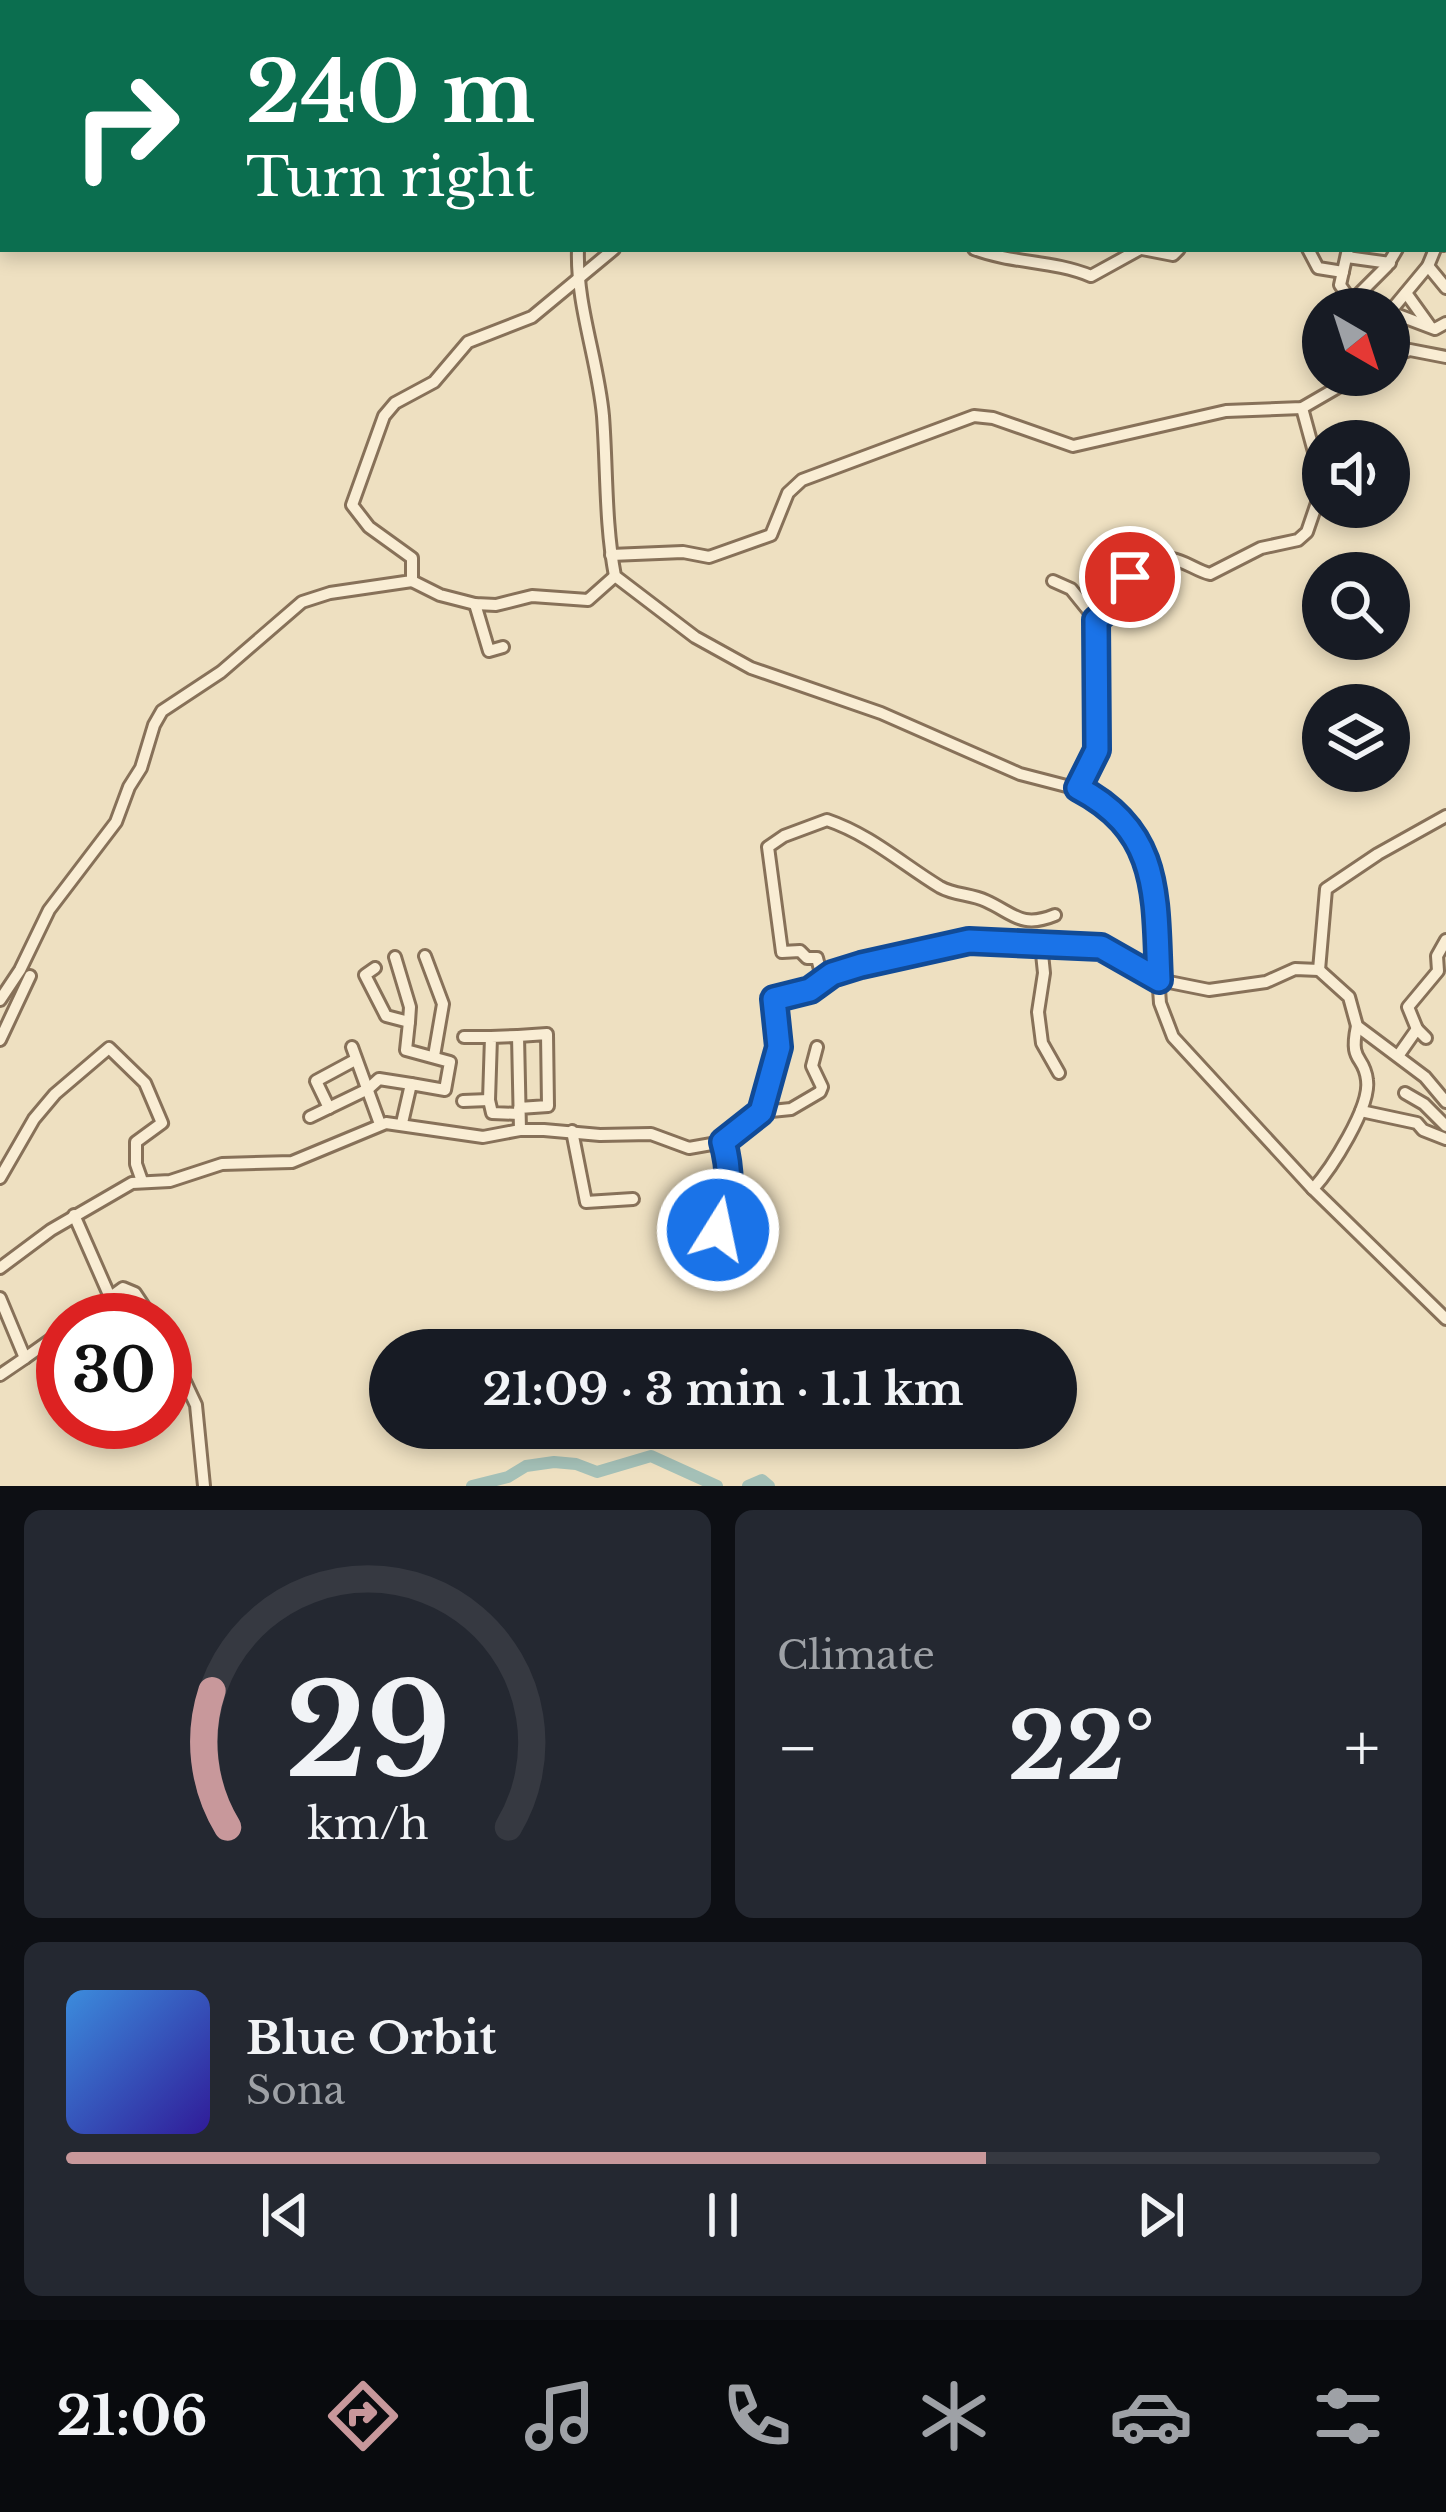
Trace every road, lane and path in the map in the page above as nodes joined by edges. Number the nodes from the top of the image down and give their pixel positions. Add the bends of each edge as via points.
1 (578, 252) edge
2 (610, 252) edge
3 (985, 252) edge
4 (1136, 252) edge
5 (1310, 252) edge
6 (1396, 252) edge
7 (1436, 252) edge
8 (1347, 253) edge
9 (1390, 263) junction
10 (1428, 266) junction
11 (1343, 272) junction
12 (577, 280) junction
13 (1410, 288) edge
14 (1446, 288) edge
15 (1410, 298) edge
16 (1410, 319) edge
17 (1446, 322) edge
18 (1430, 326) junction
19 (1410, 350) edge
20 (1446, 357) edge
21 (1322, 396) edge
22 (1302, 408) junction
23 (611, 555) junction
24 (615, 576) junction
25 (412, 581) junction
26 (1053, 581) dead end
27 (475, 604) junction
28 (1096, 620) junction
29 (503, 646) dead end
30 (1078, 788) junction
31 (1446, 816) edge
32 (1054, 915) dead end
33 (1446, 940) edge
34 (1041, 944) junction
35 (425, 956) dead end
36 (395, 957) dead end
37 (375, 968) dead end
38 (1319, 970) junction
39 (30, 976) dead end
40 (1159, 980) junction
41 (823, 981) junction
42 (1, 994) edge
43 (409, 1022) junction
44 (1357, 1026) junction
45 (491, 1036) junction
46 (518, 1036) junction
47 (464, 1037) dead end
48 (0, 1040) edge
49 (817, 1047) dead end
50 (519, 1052) junction
51 (490, 1053) junction
52 (434, 1056) junction
53 (1398, 1056) junction
54 (1059, 1073) dead end
55 (411, 1084) junction
56 (368, 1089) junction
57 (1405, 1093) dead end
58 (489, 1100) junction
59 (463, 1101) dead end
60 (1446, 1102) edge
61 (329, 1108) junction
62 (519, 1111) junction
63 (1360, 1111) junction
64 (761, 1112) junction
65 (310, 1117) dead end
66 (402, 1123) junction
67 (380, 1124) junction
68 (1446, 1126) edge
69 (520, 1130) junction
70 (572, 1131) junction
71 (1446, 1139) edge
72 (723, 1142) junction
73 (0, 1178) edge
74 (142, 1180) junction
75 (1318, 1183) junction
76 (633, 1199) dead end
77 (74, 1215) junction
78 (706, 1235) dead end
79 (0, 1268) edge
80 (108, 1293) edge
81 (0, 1298) edge
82 (1446, 1319) edge
83 (36, 1350) edge
84 (25, 1358) junction
85 (0, 1375) edge
86 (192, 1396) edge
87 (204, 1486) edge

1 - 12 street
2 - 12 street
3 - 4 street via 1091,276
5 - 11 street via 1318,268
6 - 9 street
7 - 10 street
8 - 9 street
8 - 11 street
9 - 11 street via 1355,298 1341,289
10 - 13 street
10 - 14 street
12 - 23 street via 602,414
12 - 25 street via 520,324 461,346 441,376 384,416 352,505 412,558
15 - 18 street
16 - 18 street
17 - 18 street
19 - 20 street
21 - 22 street
22 - 23 street via 1226,411 1073,446 974,416 802,480 771,536 748,546 709,557
22 - 28 street via 1320,466 1320,494 1303,537 1210,574 1157,559 1130,577
23 - 24 street
24 - 27 street via 583,601 532,596
24 - 30 street via 695,637 752,668 1020,774
25 - 27 street
25 - 42 street via 302,602 162,712 116,822 65,886
26 - 28 street via 1071,589
27 - 29 street via 489,651
28 - 30 street via 1097,750
30 - 40 street via 1107,804 1146,854
31 - 38 street via 1326,889
32 - 41 street via 1009,916 945,890 892,851 827,820 768,848 783,953 817,958
33 - 53 street via 1438,971 1408,1006 1422,1034
34 - 40 street via 1105,948
34 - 41 street via 939,946
34 - 54 street via 1042,1043
35 - 52 street via 443,1004
36 - 43 street
37 - 43 street via 365,974 387,1018
38 - 40 street via 1209,990
38 - 44 street via 1349,997
39 - 48 street
40 - 75 street via 1173,1037
41 - 64 street via 772,1002 779,1047
43 - 52 street via 406,1050
44 - 53 street
44 - 63 street via 1354,1055 1368,1081
45 - 46 street
45 - 47 street
45 - 51 street
46 - 50 street
46 - 62 street via 549,1038 549,1103
49 - 64 street via 812,1066 820,1092 790,1109
50 - 51 street
50 - 62 street
51 - 58 street
52 - 55 street via 449,1060 446,1089
53 - 60 street
55 - 56 street via 380,1079
55 - 66 street
56 - 61 street
56 - 61 street via 353,1054 316,1081
56 - 67 street
57 - 68 street
58 - 59 street
58 - 62 street via 492,1113
61 - 65 street
62 - 69 street
63 - 71 street via 1417,1123
63 - 75 street
64 - 72 street
66 - 67 street
66 - 69 street via 483,1137
67 - 74 street via 286,1163 223,1164 170,1181
69 - 70 street
70 - 72 street via 654,1134 689,1148
70 - 76 street via 586,1202
72 - 78 street via 724,1220
73 - 74 street via 55,1094 109,1048 145,1083 162,1123 136,1142
74 - 77 street
75 - 82 street
77 - 79 street
77 - 80 street
81 - 84 street
83 - 84 street
84 - 85 street
86 - 87 street

